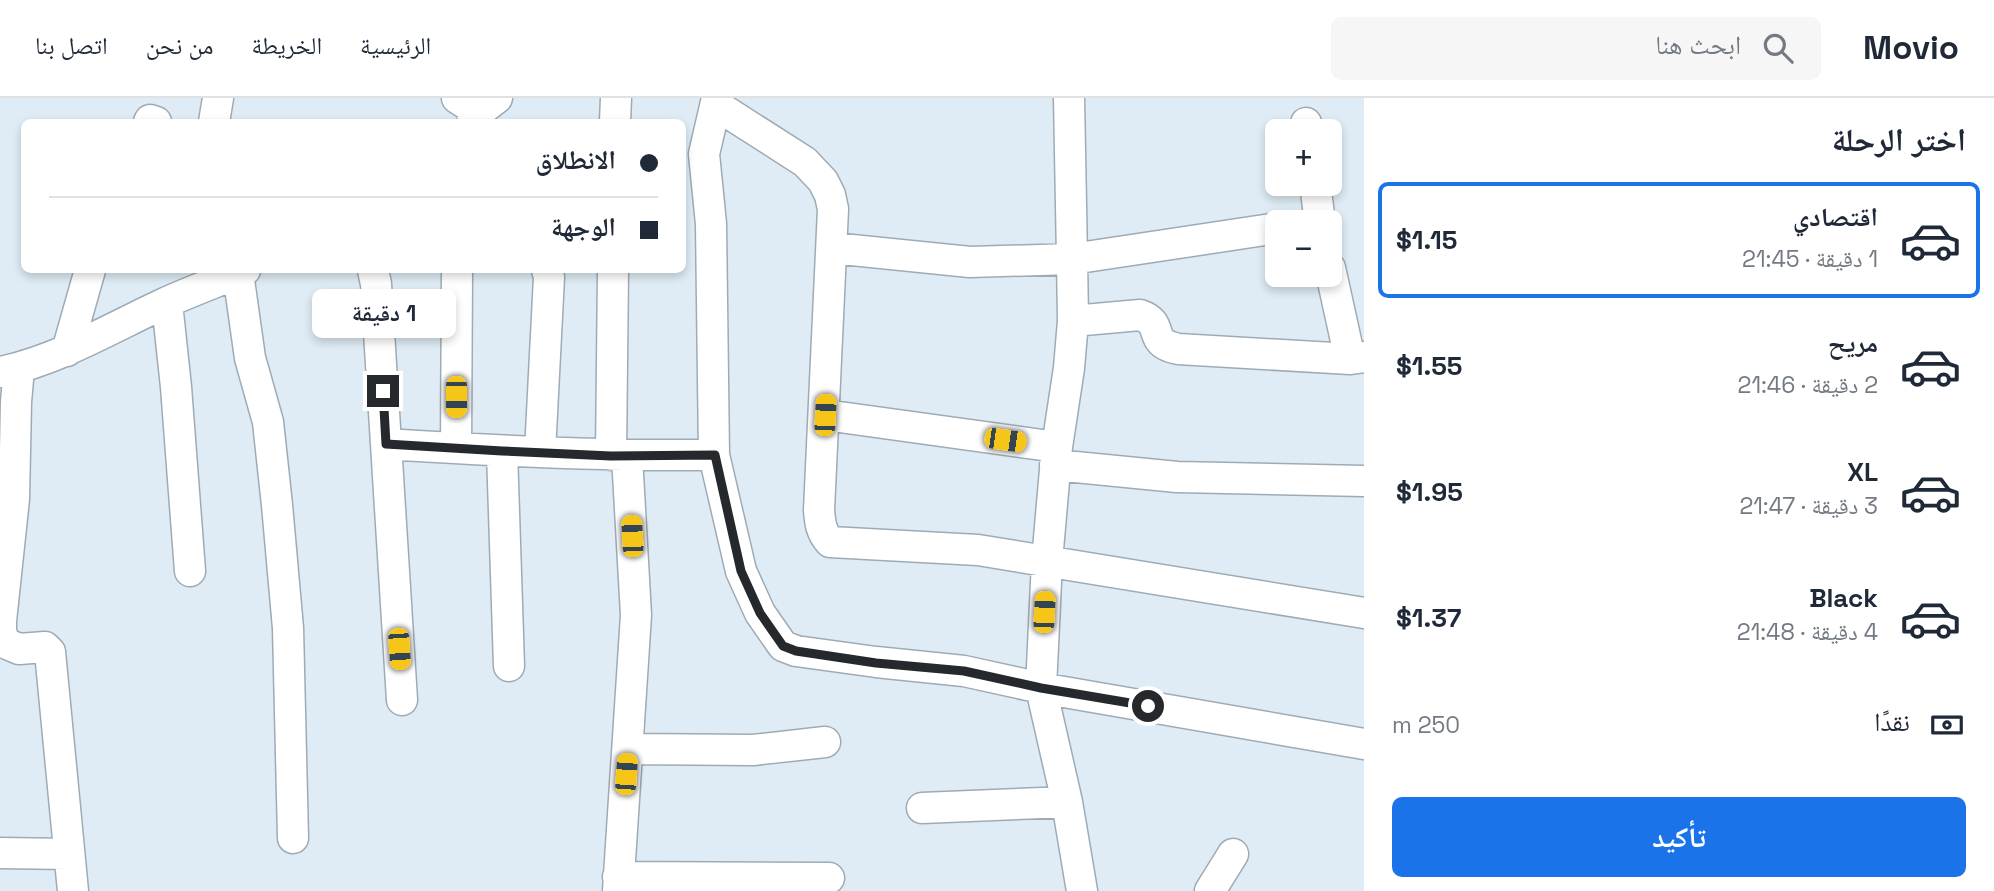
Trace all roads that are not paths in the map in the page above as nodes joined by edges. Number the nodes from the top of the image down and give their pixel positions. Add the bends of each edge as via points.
1 (218, 98) edge
2 (616, 98) edge
3 (1069, 98) edge
4 (717, 101) edge
5 (214, 119) edge
6 (615, 119) edge
7 (693, 154) edge
8 (1265, 230) edge
9 (832, 248) junction
10 (1072, 259) junction
11 (89, 273) edge
12 (237, 273) edge
13 (242, 273) edge
14 (374, 273) edge
15 (457, 273) edge
16 (548, 273) edge
17 (613, 273) edge
18 (1336, 287) edge
19 (167, 303) junction
20 (1073, 321) junction
21 (67, 351) junction
22 (1357, 358) edge
23 (9, 370) edge
24 (825, 415) junction
25 (386, 444) junction
26 (456, 448) junction
27 (502, 451) junction
28 (540, 452) junction
29 (715, 455) junction
30 (619, 456) junction
31 (1056, 456) junction
32 (1364, 481) edge
33 (1047, 561) junction
34 (191, 571) dead end
35 (1364, 613) edge
36 (509, 666) dead end
37 (1041, 688) junction
38 (402, 700) dead end
39 (825, 742) dead end
40 (1364, 744) edge
41 (628, 749) junction
42 (1067, 802) junction
43 (922, 808) dead end
44 (293, 838) dead end
45 (0, 853) edge
46 (1233, 853) dead end
47 (69, 855) junction
48 (829, 878) dead end
49 (618, 884) edge
50 (72, 891) edge
51 (1082, 891) edge
52 (1210, 891) edge

1 - 5 street
2 - 6 street
3 - 10 street
4 - 7 street
4 - 9 street via 805,162 823,181 834,209
7 - 29 street via 711,224
8 - 10 street
9 - 10 street via 970,262
9 - 24 street
10 - 20 street
11 - 21 street
12 - 19 street
13 - 44 street via 250,358 268,422 288,628
14 - 25 street
15 - 26 street
16 - 28 street
17 - 30 street
18 - 22 street
19 - 21 street
19 - 34 street
20 - 22 street via 1140,315 1150,318 1165,345 1178,349
20 - 31 street
21 - 23 street
23 - 47 street via 16,402 14,499 1,632 5,643 19,649 45,647 50,652
24 - 31 street
24 - 33 street via 819,510 820,525 830,542 978,550
25 - 26 street
25 - 38 street
26 - 27 street
27 - 28 street
27 - 36 street
28 - 30 street
29 - 30 street
29 - 37 street via 741,571 760,613 783,646 876,663 964,671
30 - 41 street via 636,615
31 - 32 street via 1177,477
31 - 33 street
33 - 35 street
33 - 37 street
37 - 40 street
37 - 42 street
39 - 41 street via 753,750
41 - 49 street
42 - 43 street
42 - 51 street
45 - 47 street
46 - 52 street
47 - 50 street
48 - 49 street

